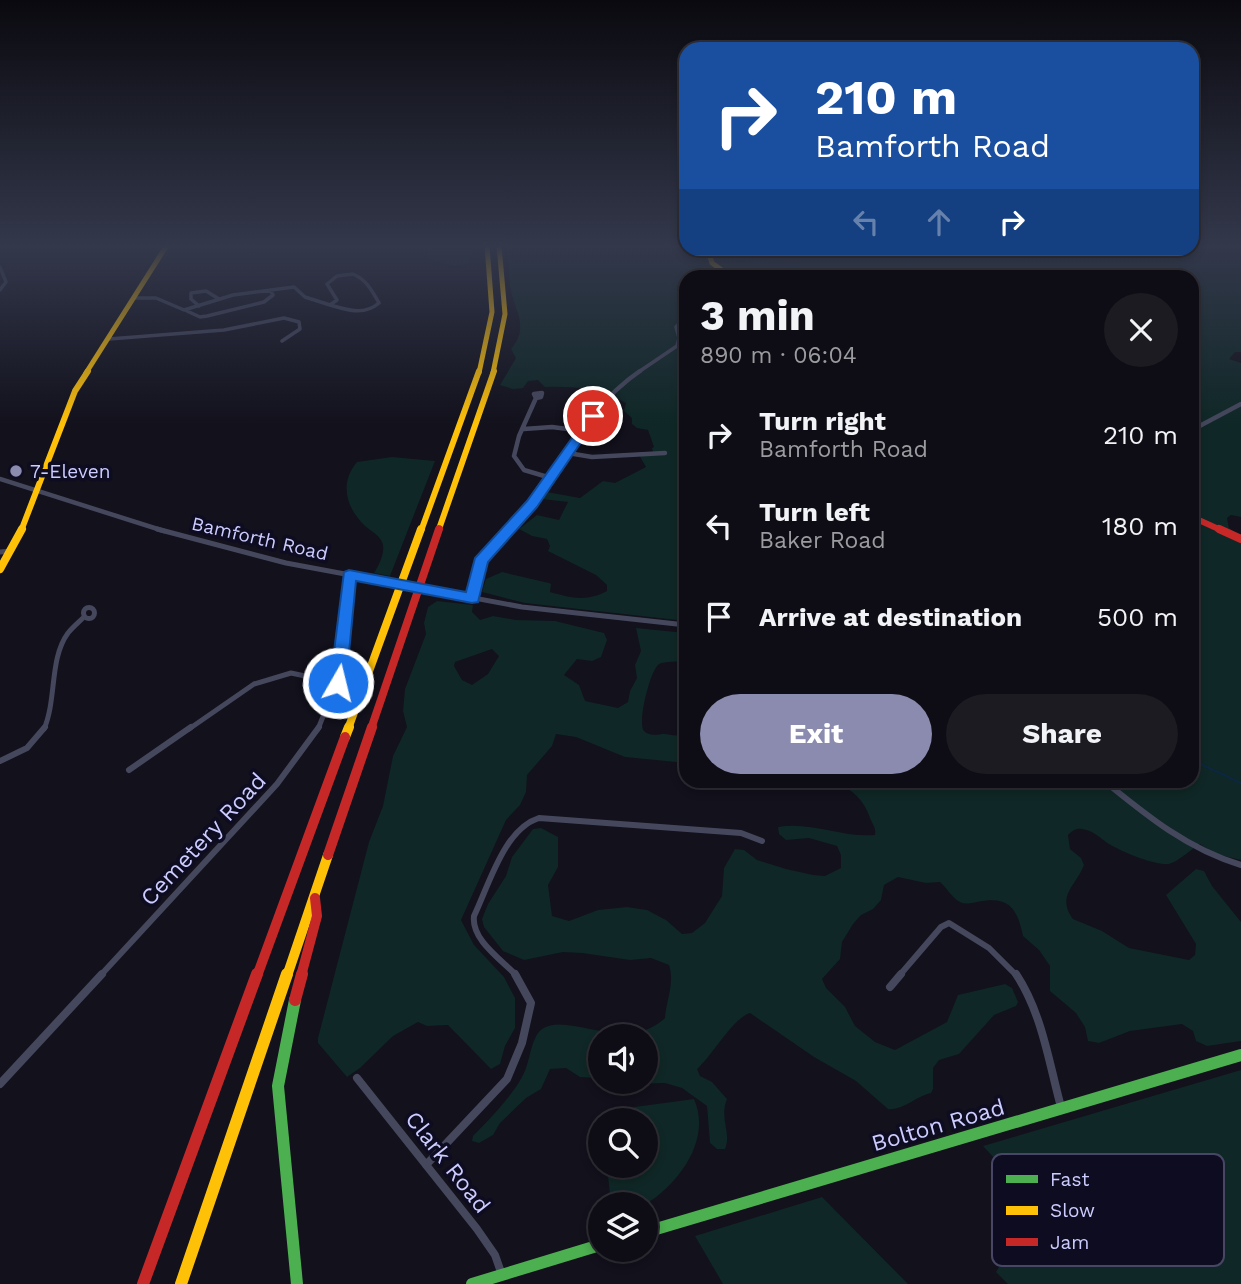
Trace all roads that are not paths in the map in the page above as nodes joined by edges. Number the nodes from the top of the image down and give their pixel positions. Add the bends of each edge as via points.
1 (130, 305) edge
2 (172, 305) edge
3 (202, 305) edge
4 (249, 305) edge
5 (330, 305) edge
6 (376, 305) edge
7 (491, 305) edge
8 (504, 305) edge
9 (199, 306) joint
10 (184, 310) junction
11 (679, 338) edge
12 (109, 339) junction
13 (282, 341) dead end
14 (536, 398) dead end
15 (1241, 404) edge
16 (1199, 426) edge
17 (524, 429) junction
18 (583, 431) junction
19 (568, 453) junction
20 (665, 453) dead end
21 (551, 478) junction
22 (0, 479) edge
23 (39, 490) junction
24 (1199, 520) edge
25 (1241, 539) edge
26 (11, 551) junction
27 (0, 552) edge
28 (0, 569) edge
29 (349, 575) junction
30 (472, 598) junction
31 (84, 617) dead end
32 (679, 624) edge
33 (338, 683) junction
34 (0, 761) edge
35 (130, 770) dead end
36 (1114, 788) edge
37 (762, 841) dead end
38 (1241, 865) edge
39 (314, 895) junction
40 (890, 987) dead end
41 (1241, 1055) edge
42 (357, 1078) dead end
43 (0, 1084) edge
44 (1062, 1110) junction
45 (426, 1165) junction
46 (658, 1228) edge
47 (588, 1249) edge
48 (502, 1275) junction
49 (144, 1284) edge
50 (181, 1284) edge
51 (297, 1284) edge
52 (472, 1284) edge

1 - 12 main road
2 - 10 street
3 - 9 street
4 - 10 street via 200,317
5 - 6 street via 358,311
7 - 49 main road via 482,364
8 - 39 main road via 496,364
9 - 10 street
11 - 18 street via 677,346 613,391
12 - 13 street via 224,330 284,318 299,322 300,329
12 - 23 main road via 68,406
14 - 17 street
15 - 16 street
17 - 18 street
17 - 21 street via 513,449 517,463 524,470
18 - 19 street
19 - 20 street via 592,457
19 - 21 street
21 - 30 street via 481,561
22 - 23 street
23 - 26 main road
23 - 29 street, Bamforth Road via 188,538
24 - 25 main road
26 - 27 street
26 - 28 main road
29 - 30 street, Bamforth Road
29 - 33 street, Cemetery Road
30 - 32 street, Bamforth Road
31 - 34 street via 58,654 46,731
33 - 35 street via 291,673 254,684
33 - 43 street, Cemetery Road via 313,738 284,777
36 - 38 street via 1193,847
37 - 45 street via 741,833 539,818 517,828 477,905 473,925 520,979 531,1003 529,1017 507,1079
39 - 50 main road
39 - 51 main road via 317,916 292,1009 278,1086
40 - 44 street via 949,923 997,956 1020,981 1032,1007
41 - 44 main road, Bolton Road
42 - 45 street, Clark Road
44 - 46 main road, Bolton Road
45 - 48 street, Clark Road via 495,1255
47 - 48 main road
48 - 52 main road

